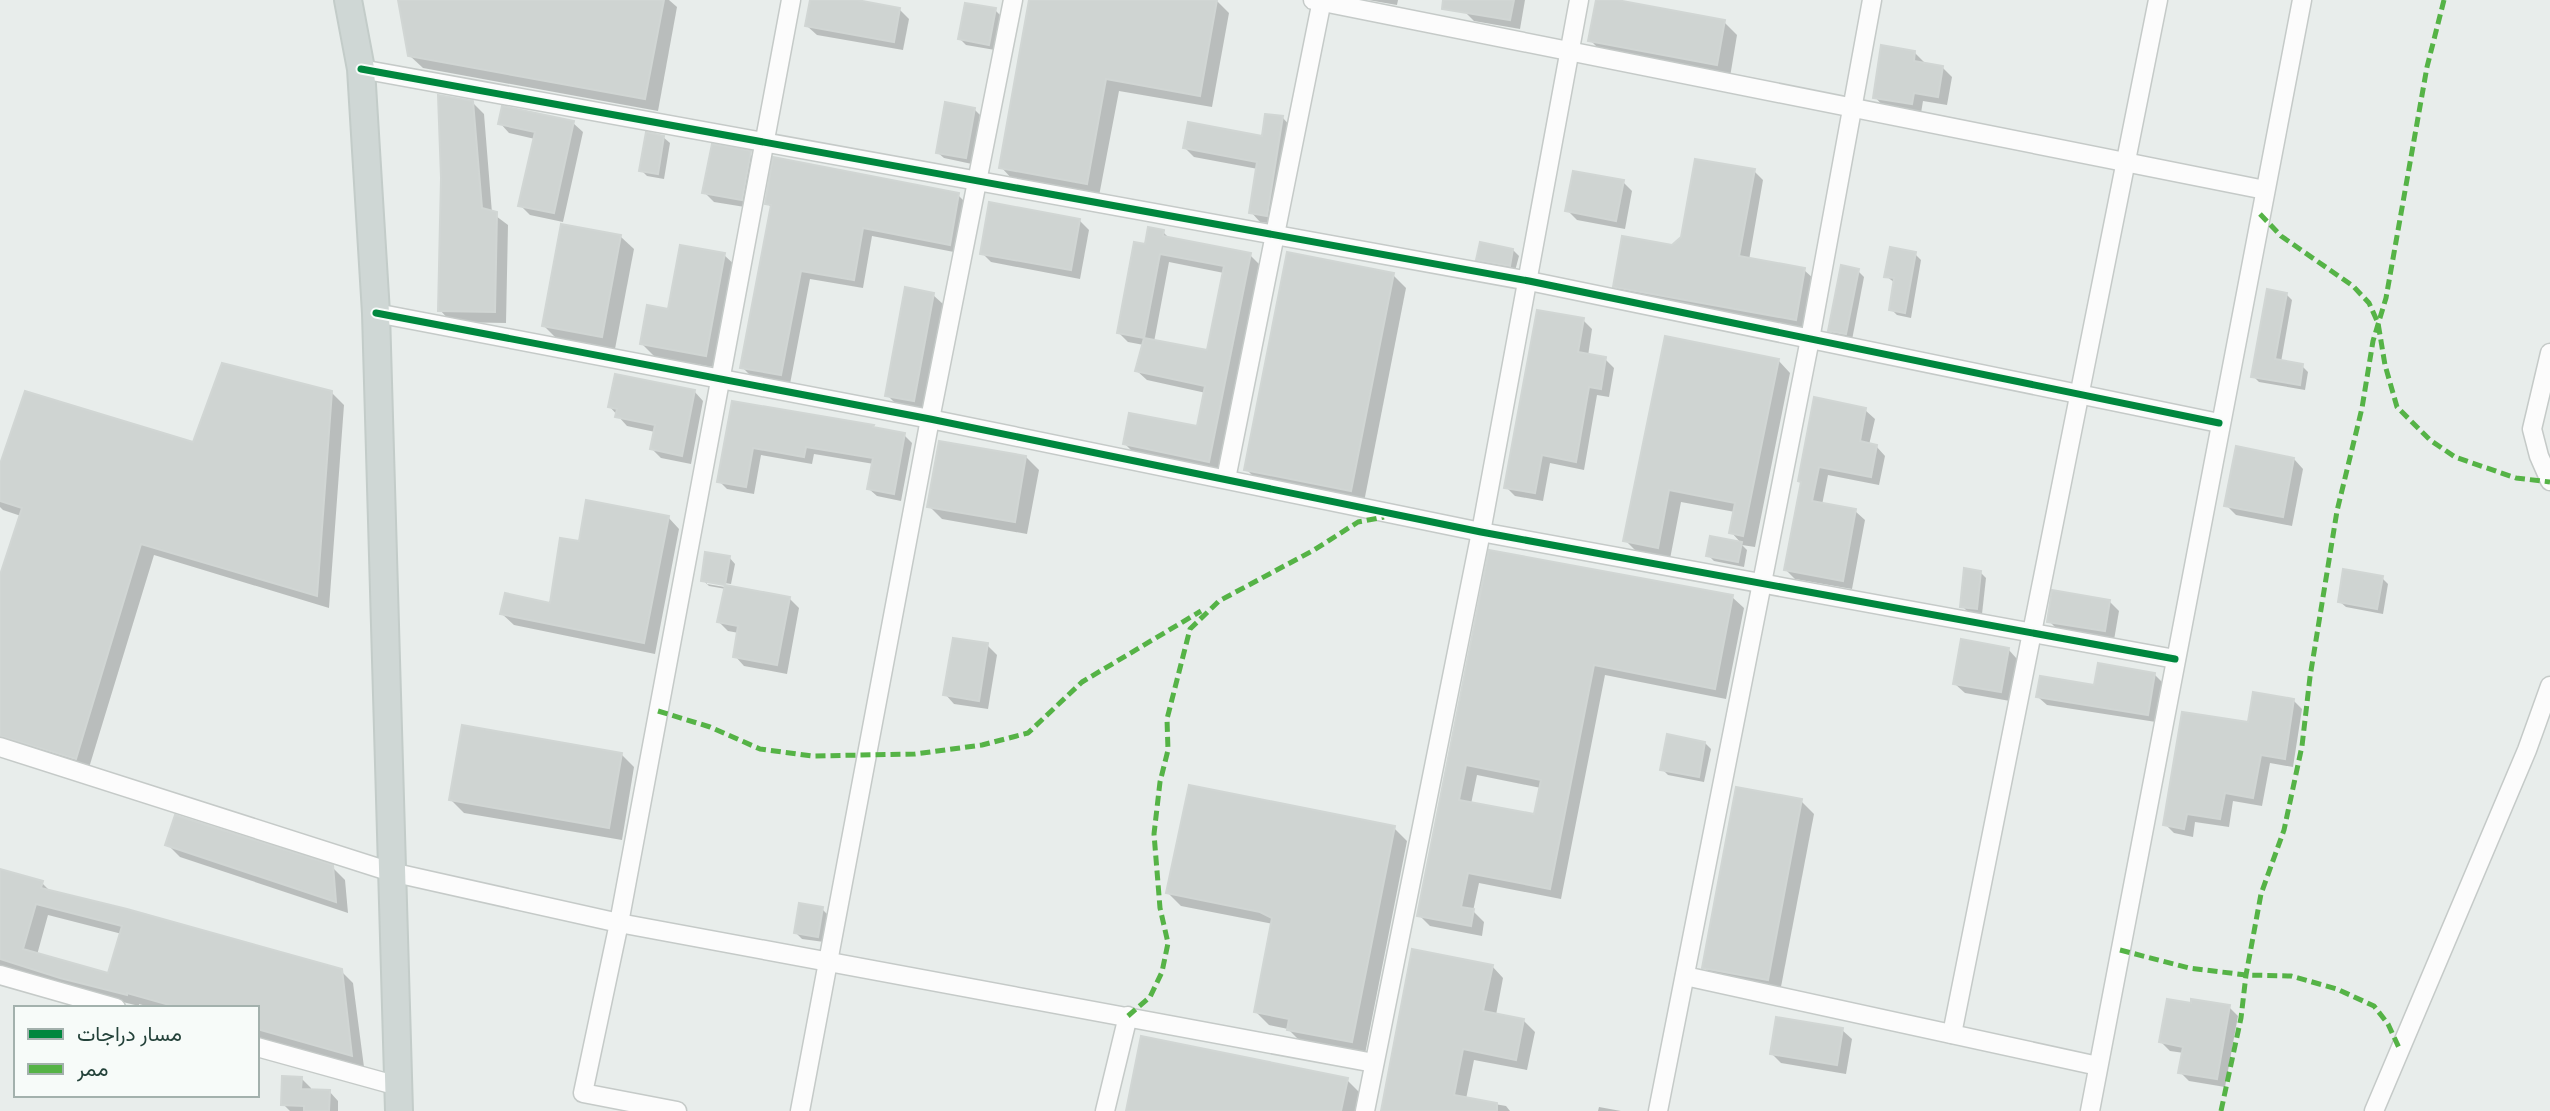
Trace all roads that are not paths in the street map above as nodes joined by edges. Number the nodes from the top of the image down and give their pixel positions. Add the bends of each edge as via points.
1 (348, 0) edge
2 (791, 0) edge
3 (1013, 0) edge
4 (1579, 0) edge
5 (1872, 0) edge
6 (2158, 0) edge
7 (2302, 0) edge
8 (1319, 1) edge
9 (1571, 51) junction
10 (361, 69) junction
11 (1853, 108) junction
12 (763, 143) junction
13 (2124, 162) junction
14 (978, 182) junction
15 (2264, 190) junction
16 (1276, 236) junction
17 (1529, 282) junction
18 (376, 313) junction
19 (1810, 339) junction
20 (2550, 353) edge
21 (720, 379) junction
22 (2079, 394) junction
23 (930, 419) junction
24 (2220, 423) junction
25 (1226, 479) junction
26 (2550, 481) edge
27 (1480, 532) junction
28 (1761, 583) junction
29 (2032, 634) junction
30 (2175, 659) junction
31 (2550, 686) edge
32 (0, 747) edge
33 (391, 872) junction
34 (620, 923) junction
35 (828, 964) junction
36 (0, 975) edge
37 (1685, 976) junction
38 (109, 1006) edge
39 (1128, 1016) junction
40 (1952, 1034) junction
41 (259, 1048) edge
42 (1374, 1063) junction
43 (2098, 1066) junction
44 (398, 1099) edge
45 (677, 1111) edge
46 (800, 1111) edge
47 (1105, 1111) edge
48 (1365, 1111) edge
49 (1658, 1111) edge
50 (2090, 1111) edge
51 (2374, 1111) edge

1 - 10 main road
2 - 12 street
3 - 14 street
4 - 9 street
5 - 11 street
6 - 13 street
7 - 15 street
8 - 9 street
8 - 16 street
9 - 11 street
9 - 17 street
10 - 12 street
10 - 18 main road
11 - 13 street
11 - 19 street
12 - 14 street
12 - 21 street
13 - 15 street
13 - 22 street
14 - 16 street
14 - 23 street
15 - 24 street
16 - 17 street
16 - 25 street
17 - 19 street
17 - 27 street
18 - 21 street
18 - 33 main road
19 - 22 street
19 - 28 street
20 - 26 street via 2532,429
21 - 23 street
21 - 34 street
22 - 24 street
22 - 29 street
23 - 25 street
23 - 35 street
24 - 30 street
25 - 27 street
27 - 28 street
27 - 42 street
28 - 29 street
28 - 37 street
29 - 30 street
29 - 40 street
30 - 43 street
31 - 51 street
32 - 33 street
33 - 34 street
33 - 44 main road
34 - 35 street
34 - 45 street via 583,1093
35 - 39 street
35 - 46 street
36 - 38 street
37 - 40 street
37 - 49 street
39 - 42 street
39 - 47 street
40 - 43 street
41 - 44 street
42 - 48 street
43 - 50 street

